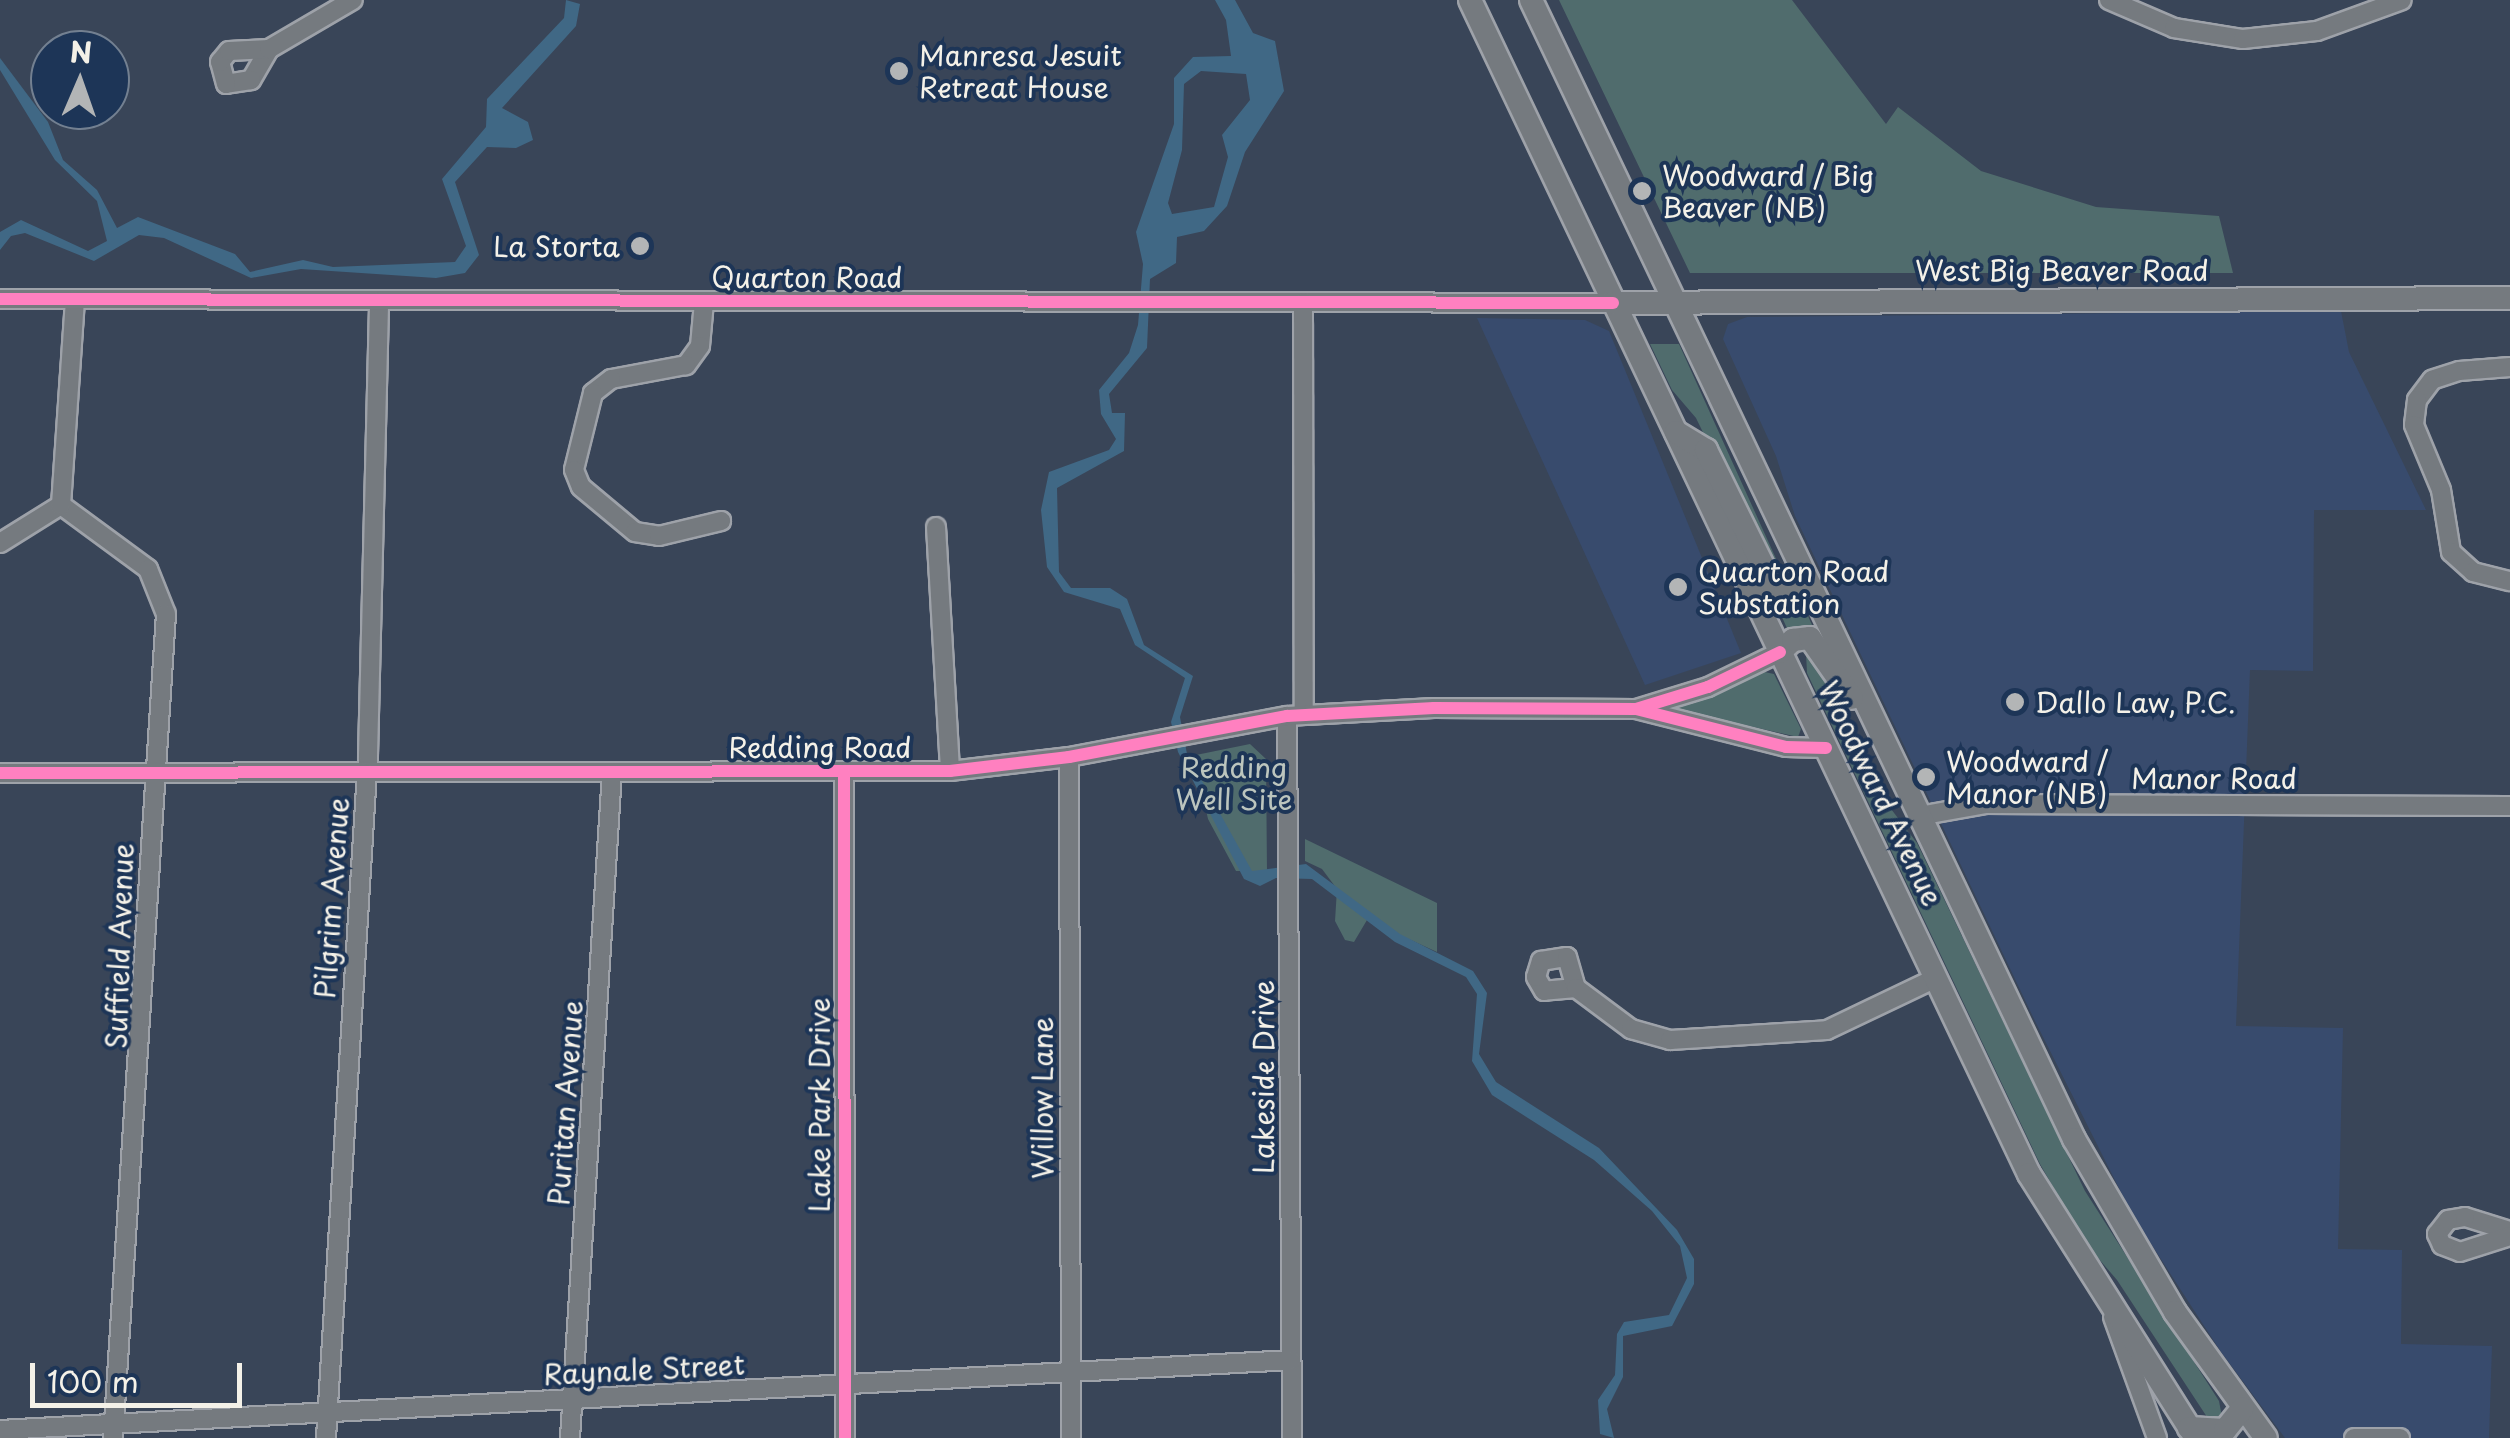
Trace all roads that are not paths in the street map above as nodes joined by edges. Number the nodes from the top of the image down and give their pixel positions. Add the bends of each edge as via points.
1 (353, 0) edge
2 (1470, 0) edge
3 (1532, 0) edge
4 (2109, 0) edge
5 (2402, 0) edge
6 (269, 49) dead end
7 (2510, 298) edge
8 (0, 299) edge
9 (75, 300) junction
10 (378, 301) junction
11 (1676, 301) junction
12 (704, 302) junction
13 (1303, 302) junction
14 (1613, 303) junction
15 (2510, 367) edge
16 (1676, 432) junction
17 (61, 505) junction
18 (721, 520) dead end
19 (936, 527) dead end
20 (0, 544) edge
21 (1804, 577) junction
22 (2510, 581) edge
23 (1780, 652) junction
24 (1636, 710) junction
25 (1296, 715) junction
26 (1876, 728) junction
27 (1826, 748) junction
28 (1069, 758) junction
29 (950, 771) junction
30 (367, 772) junction
31 (612, 772) junction
32 (844, 772) junction
33 (0, 773) edge
34 (154, 774) junction
35 (2510, 806) edge
36 (1920, 816) junction
37 (1936, 978) junction
38 (1576, 988) dead end
39 (2112, 1312) junction
40 (1290, 1360) junction
41 (1071, 1373) junction
42 (844, 1386) junction
43 (572, 1400) junction
44 (2242, 1408) junction
45 (327, 1413) junction
46 (0, 1430) edge
47 (114, 1431) edge
48 (2192, 1433) edge
49 (326, 1438) edge
50 (570, 1438) edge
51 (846, 1438) edge
52 (1072, 1438) edge
53 (1292, 1438) edge
54 (2157, 1438) edge
55 (2266, 1438) edge
56 (2354, 1438) edge
57 (2400, 1438) edge

1 - 6 street
2 - 14 main road, Woodward Avenue
3 - 11 main road, Woodward Avenue
4 - 5 street via 2174,28 2243,39 2342,24
7 - 11 main road, West Big Beaver Road
8 - 9 street, Quarton Road
9 - 10 street, Quarton Road
9 - 17 street
10 - 12 street, Quarton Road
10 - 30 street, Pilgrim Avenue
11 - 14 main road, West Big Beaver Road
11 - 21 main road, Woodward Avenue
12 - 13 street, Quarton Road
12 - 18 street via 700,346 686,365 611,379 593,394 574,470 581,487 635,532 660,536
13 - 14 street, Quarton Road
13 - 25 street, Lakeside Drive
14 - 16 main road, Woodward Avenue
15 - 22 street via 2445,373 2423,390 2414,413 2441,490 2451,552 2473,572
16 - 21 main road via 1706,450 1774,588 1786,591
16 - 23 main road, Woodward Avenue
17 - 20 street
17 - 34 street, Suffield Avenue via 138,561 160,591 166,626
19 - 29 street
21 - 26 main road, Woodward Avenue
23 - 24 street, Redding Road via 1708,688
23 - 26 main road via 1793,640 1810,638
23 - 27 main road, Woodward Avenue
24 - 25 street, Redding Road
24 - 27 street, Redding Road via 1786,747
25 - 28 street, Redding Road
25 - 40 street, Lakeside Drive
26 - 36 main road, Woodward Avenue
27 - 37 main road, Woodward Avenue
28 - 29 street, Redding Road
28 - 41 street, Willow Lane
29 - 32 street, Redding Road
30 - 31 street, Redding Road
30 - 34 street, Redding Road
30 - 45 street, Pilgrim Avenue
31 - 32 street, Redding Road
31 - 43 street, Puritan Avenue
32 - 42 street, Lake Park Drive
33 - 34 street, Redding Road
34 - 47 street, Suffield Avenue via 141,1084
35 - 36 street, Manor Road via 1985,804
36 - 44 main road, Woodward Avenue via 2119,1222
37 - 38 street via 1827,1030 1670,1040 1632,1029
37 - 39 main road, Woodward Avenue via 2029,1174
39 - 48 main road, Woodward Avenue
39 - 54 street
40 - 41 street, Raynale Street
40 - 53 street, Lakeside Drive
41 - 42 street, Raynale Street
41 - 52 street, Willow Lane
42 - 43 street, Raynale Street
42 - 51 street, Lake Park Drive
43 - 45 street, Raynale Street
43 - 50 street, Puritan Avenue
44 - 48 main road via 2225,1430
44 - 55 main road, Woodward Avenue
45 - 47 street, Raynale Street
45 - 49 street, Pilgrim Avenue
46 - 47 street, Raynale Street
56 - 57 street

